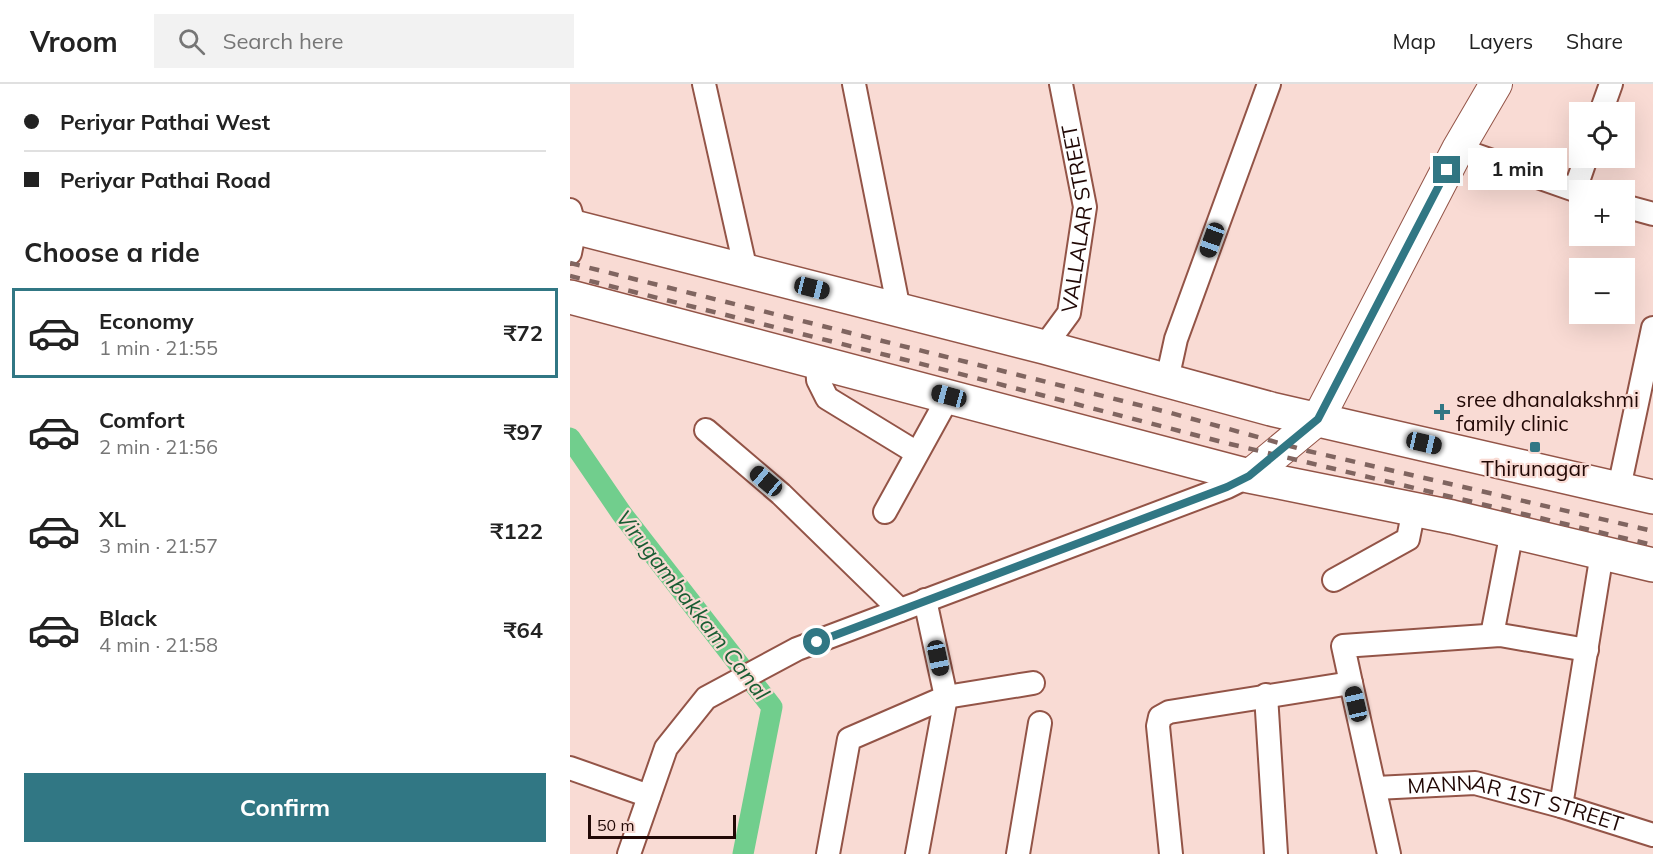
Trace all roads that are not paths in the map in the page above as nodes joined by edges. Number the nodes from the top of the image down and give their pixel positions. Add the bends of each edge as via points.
1 (704, 84) edge
2 (854, 84) edge
3 (1061, 84) edge
4 (1269, 84) edge
5 (1496, 84) edge
6 (1611, 84) edge
7 (1605, 102) edge
8 (1458, 149) junction
9 (1569, 188) edge
10 (1635, 209) edge
11 (1653, 214) edge
12 (571, 229) edge
13 (746, 271) junction
14 (570, 297) edge
15 (899, 310) junction
16 (1653, 328) edge
17 (1044, 347) junction
18 (817, 362) junction
19 (1167, 380) junction
20 (949, 396) junction
21 (1318, 419) junction
22 (706, 430) dead end
23 (917, 453) junction
24 (1249, 476) junction
25 (1619, 488) junction
26 (1653, 497) edge
27 (1414, 509) junction
28 (885, 512) dead end
29 (1512, 531) junction
30 (1602, 553) junction
31 (1653, 565) edge
32 (1334, 580) dead end
33 (926, 600) junction
34 (900, 610) junction
35 (1492, 635) junction
36 (1587, 650) junction
37 (1351, 682) junction
38 (1033, 683) dead end
39 (1266, 694) junction
40 (946, 697) junction
41 (1040, 723) dead end
42 (570, 768) edge
43 (1376, 788) junction
44 (649, 796) junction
45 (1561, 806) junction
46 (1653, 835) edge
47 (629, 854) edge
48 (828, 854) edge
49 (917, 854) edge
50 (1018, 854) edge
51 (1171, 854) edge
52 (1276, 854) edge
53 (1389, 854) edge

1 - 13 street
2 - 15 street
3 - 17 street, VALLALAR STREET via 1085,207 1069,312
4 - 19 street via 1176,339
5 - 8 street
6 - 7 street
8 - 9 street
8 - 21 street
10 - 11 street
12 - 13 main road
13 - 15 main road
14 - 18 main road
15 - 17 main road
16 - 25 street
17 - 19 main road
18 - 20 main road
18 - 23 street via 818,380 827,398
19 - 21 main road
20 - 23 street
20 - 24 main road
21 - 24 street
21 - 25 main road
22 - 34 street via 781,494
23 - 28 street
24 - 27 main road
24 - 33 street
25 - 26 main road
27 - 29 main road
27 - 32 street via 1408,539
29 - 30 main road
29 - 35 street
30 - 31 main road
30 - 36 street
33 - 34 street
33 - 40 street
34 - 44 street via 791,652 705,698 666,748
35 - 36 street
35 - 37 street via 1343,646
36 - 45 street
37 - 39 street
37 - 43 street
38 - 40 street
39 - 51 street via 1168,712 1160,717
39 - 52 street
40 - 48 street via 849,739
40 - 49 street
41 - 50 street
42 - 44 street
43 - 45 street, MANNAR 1ST STREET via 1475,783
43 - 53 street
44 - 47 street
45 - 46 street, MANNAR 1ST STREET

